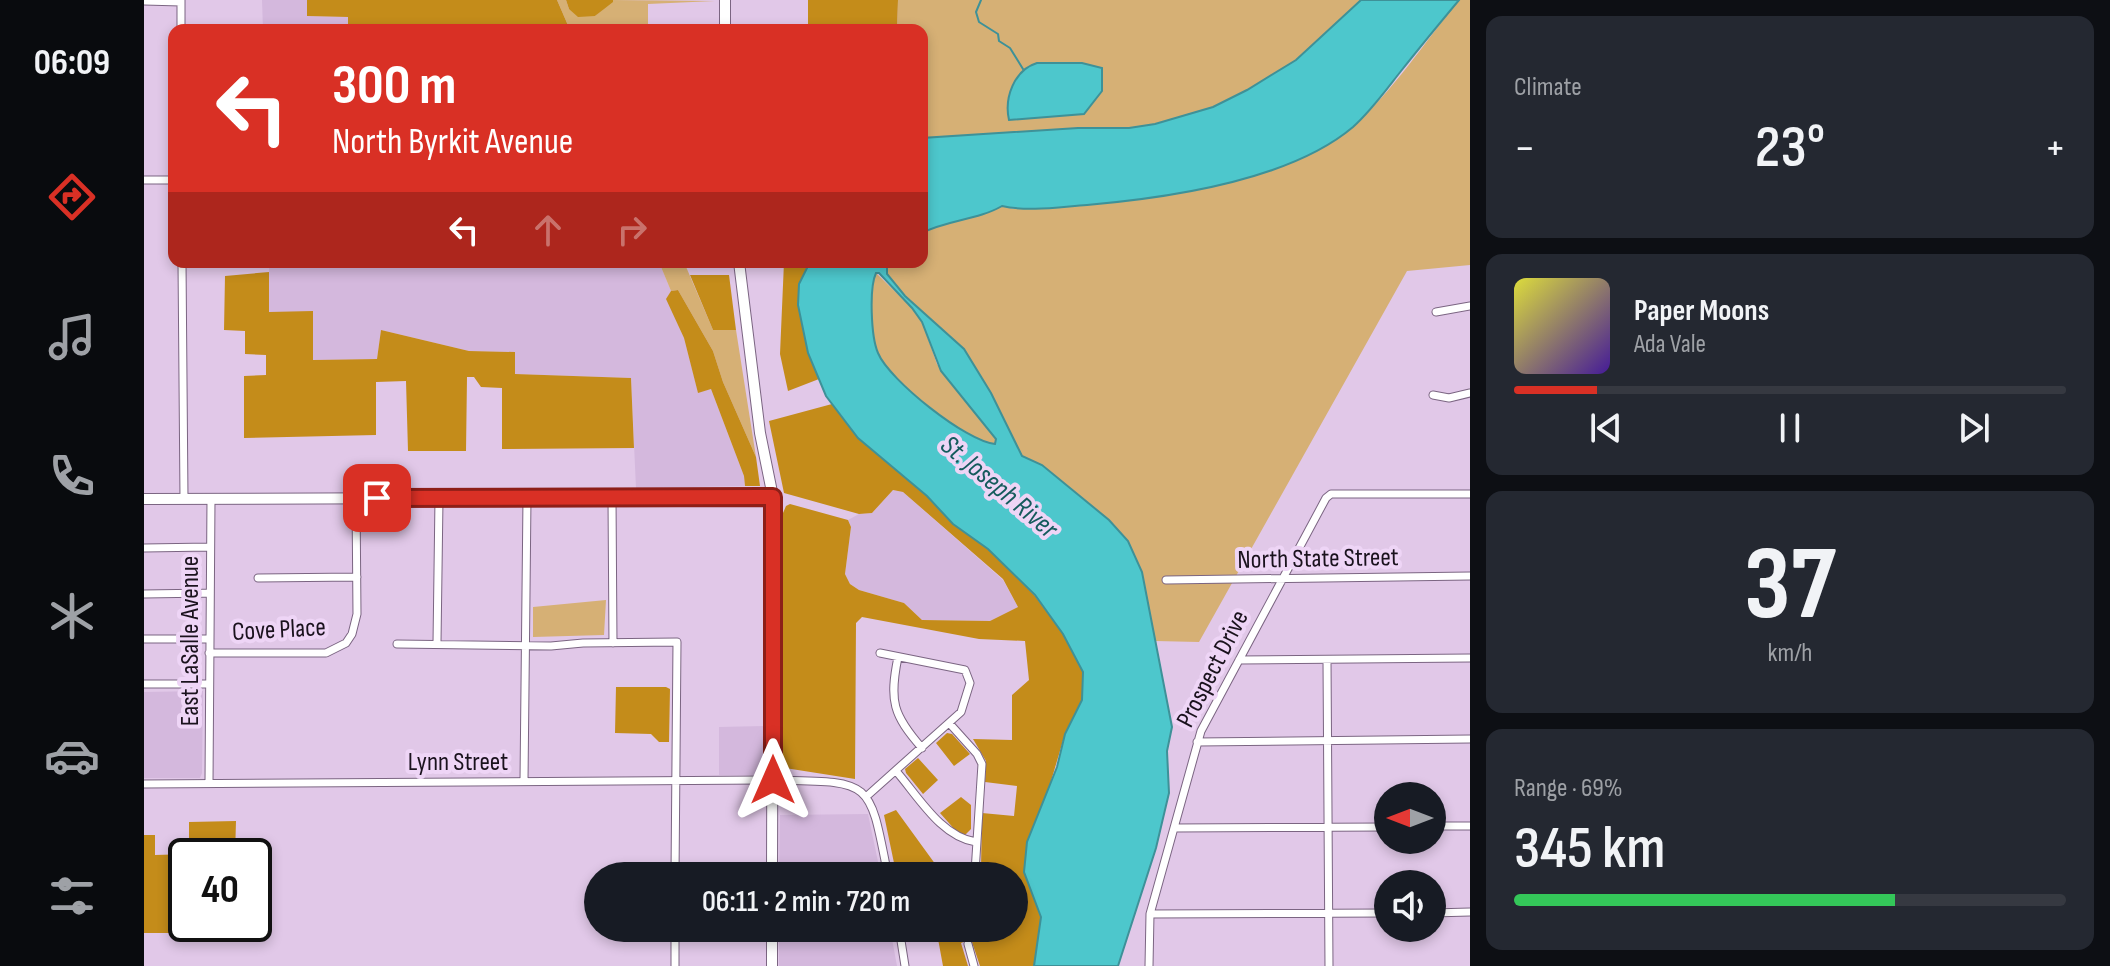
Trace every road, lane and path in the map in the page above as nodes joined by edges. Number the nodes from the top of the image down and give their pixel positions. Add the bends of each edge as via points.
1 (725, 0) edge
2 (144, 1) edge
3 (181, 1) edge
4 (181, 24) edge
5 (725, 24) edge
6 (144, 180) edge
7 (168, 180) edge
8 (182, 268) edge
9 (740, 268) edge
10 (1470, 306) edge
11 (1436, 312) dead end
12 (1470, 393) edge
13 (1433, 395) dead end
14 (1470, 494) edge
15 (773, 497) junction
16 (356, 498) junction
17 (527, 498) junction
18 (612, 498) junction
19 (144, 499) edge
20 (184, 499) junction
21 (211, 499) junction
22 (439, 499) junction
23 (210, 547) junction
24 (144, 548) edge
25 (1470, 576) edge
26 (357, 577) junction
27 (258, 578) dead end
28 (1166, 580) dead end
29 (1281, 580) junction
30 (210, 593) junction
31 (144, 594) edge
32 (144, 639) edge
33 (209, 639) junction
34 (437, 643) junction
35 (613, 643) junction
36 (397, 644) dead end
37 (525, 646) junction
38 (209, 653) junction
39 (880, 653) dead end
40 (898, 657) junction
41 (1470, 658) edge
42 (1239, 660) junction
43 (1327, 660) junction
44 (144, 684) edge
45 (209, 684) junction
46 (950, 724) junction
47 (1470, 739) edge
48 (1328, 741) junction
49 (1197, 742) junction
50 (922, 748) junction
51 (896, 771) junction
52 (773, 780) junction
53 (524, 781) junction
54 (675, 781) junction
55 (209, 783) junction
56 (144, 784) edge
57 (867, 796) junction
58 (1446, 826) edge
59 (1470, 826) edge
60 (1328, 827) junction
61 (1374, 827) edge
62 (1174, 828) junction
63 (976, 842) junction
64 (675, 862) edge
65 (772, 862) edge
66 (885, 862) edge
67 (975, 862) edge
68 (1470, 912) edge
69 (1329, 913) junction
70 (1374, 913) edge
71 (1446, 913) edge
72 (1150, 914) junction
73 (675, 942) edge
74 (772, 942) edge
75 (901, 942) edge
76 (968, 944) dead end
77 (675, 966) edge
78 (772, 966) edge
79 (905, 966) edge
80 (974, 966) edge
81 (1149, 966) edge
82 (1329, 966) edge

1 - 5 street
2 - 3 street
3 - 4 street
6 - 7 street
8 - 20 street
9 - 15 street
10 - 11 street
12 - 13 street
14 - 29 street, Prospect Drive via 1328,495
15 - 18 street
15 - 52 street
16 - 21 street
16 - 22 street
16 - 26 street, Cove Place
17 - 18 street
17 - 22 street
17 - 37 street
18 - 35 street
19 - 20 street
20 - 21 street
21 - 23 street, East LaSalle Avenue
22 - 34 street
23 - 24 street
23 - 30 street, East LaSalle Avenue
25 - 29 street, North State Street
26 - 27 street
26 - 38 street, Cove Place via 354,628 339,648 326,653
28 - 29 street, North State Street
29 - 42 street, Prospect Drive
30 - 31 street
30 - 33 street, East LaSalle Avenue
32 - 33 street
33 - 38 street, East LaSalle Avenue
34 - 36 street
34 - 37 street
35 - 37 street
35 - 54 street via 677,642
37 - 53 street
38 - 45 street, East LaSalle Avenue
39 - 40 street
40 - 46 street via 968,673 965,705
40 - 50 street via 896,713
41 - 43 street
42 - 43 street
42 - 49 street, Prospect Drive
43 - 48 street
44 - 45 street
45 - 55 street, East LaSalle Avenue
46 - 50 street
46 - 63 street via 982,764
47 - 48 street
48 - 49 street
48 - 60 street
49 - 62 street, Prospect Drive
50 - 51 street
51 - 57 street
51 - 63 street via 951,833
52 - 54 street, Lynn Street
52 - 57 street, Lynn Street via 841,782
52 - 65 street
53 - 54 street, Lynn Street
53 - 55 street, Lynn Street
54 - 64 street
55 - 56 street, Lynn Street
57 - 66 street
58 - 59 street
60 - 61 street
60 - 62 street
60 - 69 street
62 - 72 street, Prospect Drive
63 - 67 street
68 - 71 street
69 - 70 street
69 - 72 street
69 - 82 street
72 - 81 street, Prospect Drive
73 - 77 street
74 - 78 street
75 - 79 street
76 - 80 street

